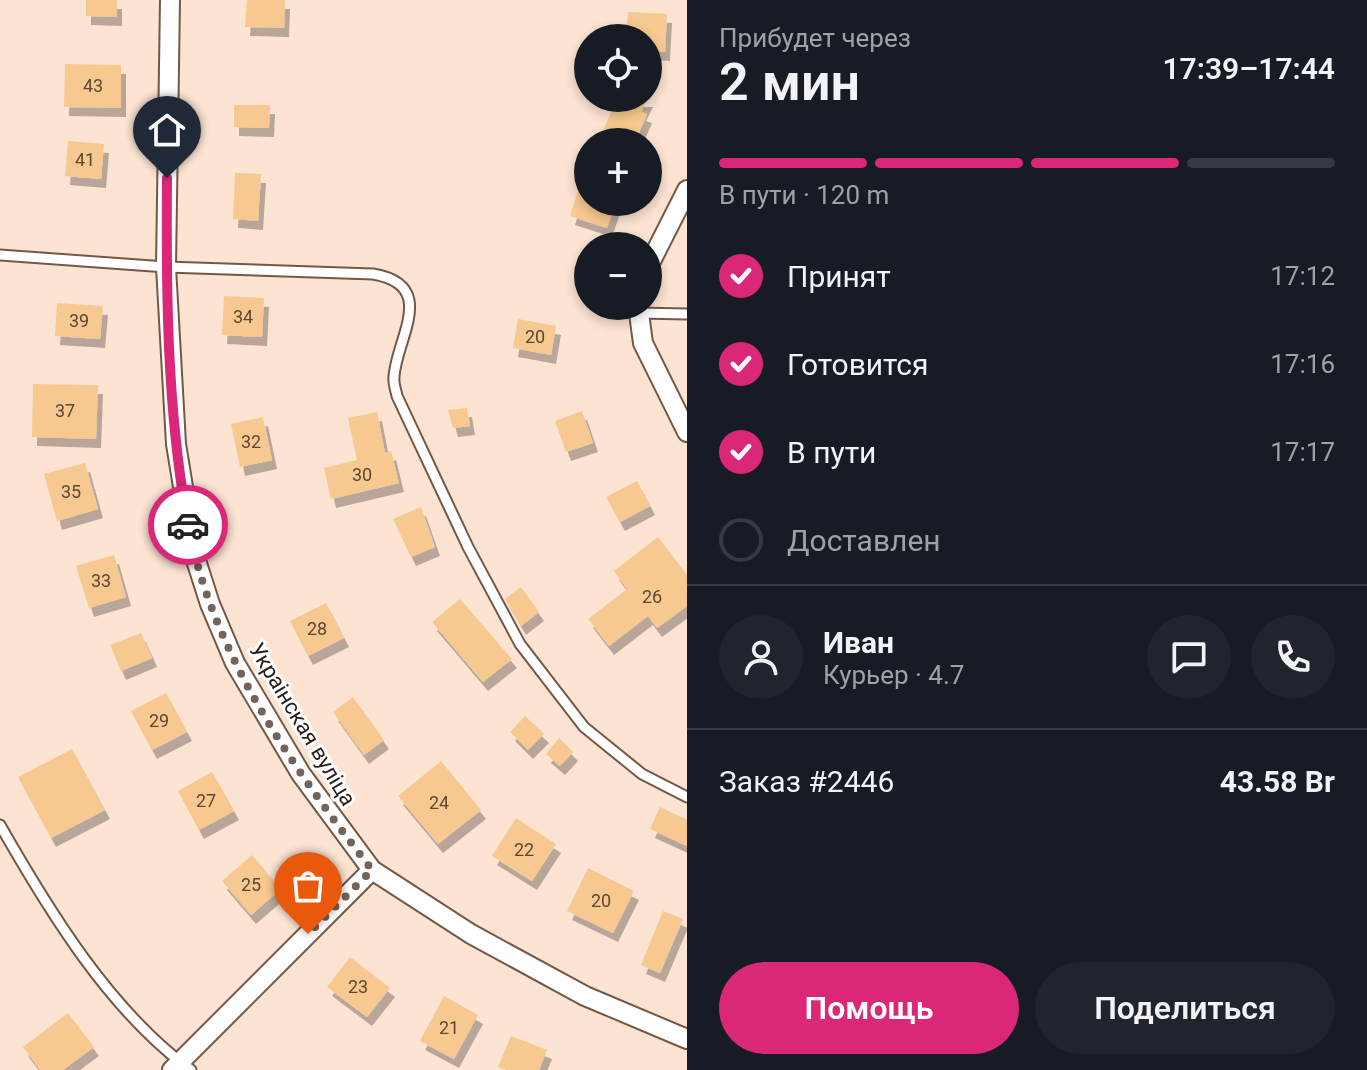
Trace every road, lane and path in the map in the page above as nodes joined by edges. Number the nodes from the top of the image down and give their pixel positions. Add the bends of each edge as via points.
1 (170, 0) edge
2 (687, 190) edge
3 (662, 239) edge
4 (0, 255) edge
5 (166, 267) junction
6 (662, 312) edge
7 (687, 314) edge
8 (639, 320) edge
9 (687, 432) edge
10 (687, 797) edge
11 (0, 825) edge
12 (372, 870) junction
13 (687, 1039) edge
14 (181, 1067) edge

1 - 5 street, Украінская вуліца
2 - 3 street
4 - 5 lane
5 - 10 lane via 373,274 391,277 404,288 408,330 396,363 397,396 520,644 584,727 642,774
5 - 12 street, Украінская вуліца via 176,444 194,554 210,604 235,663 301,774
6 - 7 lane
8 - 9 street via 643,343
11 - 14 lane via 91,968
12 - 13 street, Украінская вуліца via 471,934 585,996
12 - 14 street

